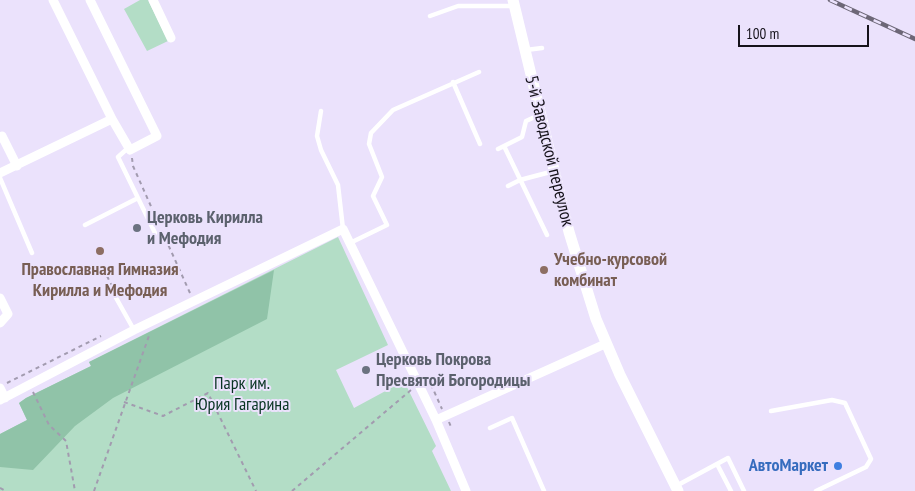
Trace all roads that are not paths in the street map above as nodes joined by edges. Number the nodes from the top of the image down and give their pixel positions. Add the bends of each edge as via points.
1 (53, 0) edge
2 (90, 0) edge
3 (153, 0) edge
4 (514, 3) edge
5 (430, 16) dead end
6 (172, 38) dead end
7 (542, 48) dead end
8 (524, 50) junction
9 (479, 72) dead end
10 (453, 82) junction
11 (321, 111) dead end
12 (540, 114) junction
13 (112, 118) junction
14 (0, 138) edge
15 (480, 144) dead end
16 (504, 146) junction
17 (130, 148) junction
18 (498, 149) dead end
19 (17, 166) junction
20 (554, 171) junction
21 (0, 174) edge
22 (0, 178) edge
23 (520, 180) junction
24 (508, 186) dead end
25 (138, 198) junction
26 (86, 225) dead end
27 (343, 229) junction
28 (155, 233) dead end
29 (546, 235) dead end
30 (350, 243) junction
31 (32, 253) dead end
32 (115, 296) road end
33 (0, 298) edge
34 (0, 323) edge
35 (134, 330) junction
36 (605, 344) junction
37 (0, 387) edge
38 (3, 399) edge
39 (771, 411) dead end
40 (436, 420) junction
41 (490, 428) dead end
42 (718, 464) junction
43 (677, 488) edge
44 (466, 491) edge
45 (544, 491) edge
46 (731, 491) edge
47 (744, 491) edge
48 (816, 491) edge

1 - 13 street
2 - 17 street via 157,136
3 - 6 street
4 - 5 lane via 458,6
4 - 8 street, 5-й Заводской переулок
7 - 8 lane
8 - 12 street, 5-й Заводской переулок
9 - 10 lane
10 - 15 lane
10 - 30 lane via 393,110 371,133 368,144 382,177 374,196 387,225
11 - 27 lane via 317,136 338,184
12 - 16 lane via 526,121 522,136
12 - 20 street, 5-й Заводской переулок
13 - 17 street
13 - 19 street
14 - 19 street via 2,136
16 - 18 lane
16 - 23 lane
17 - 25 lane via 118,157
19 - 21 street
20 - 23 lane
20 - 36 street, 5-й Заводской переулок via 569,232
22 - 31 lane
23 - 24 lane
23 - 29 lane
25 - 26 lane
25 - 28 lane
27 - 30 street
27 - 35 street
30 - 40 street
32 - 35 lane
33 - 34 street via 8,314
35 - 38 street
36 - 40 street
36 - 43 street, 5-й Заводской переулок
37 - 38 street
39 - 48 lane via 832,400 845,403 871,460 866,467
40 - 44 street
41 - 45 lane via 512,418
42 - 43 lane
42 - 46 lane
42 - 47 lane via 728,458

